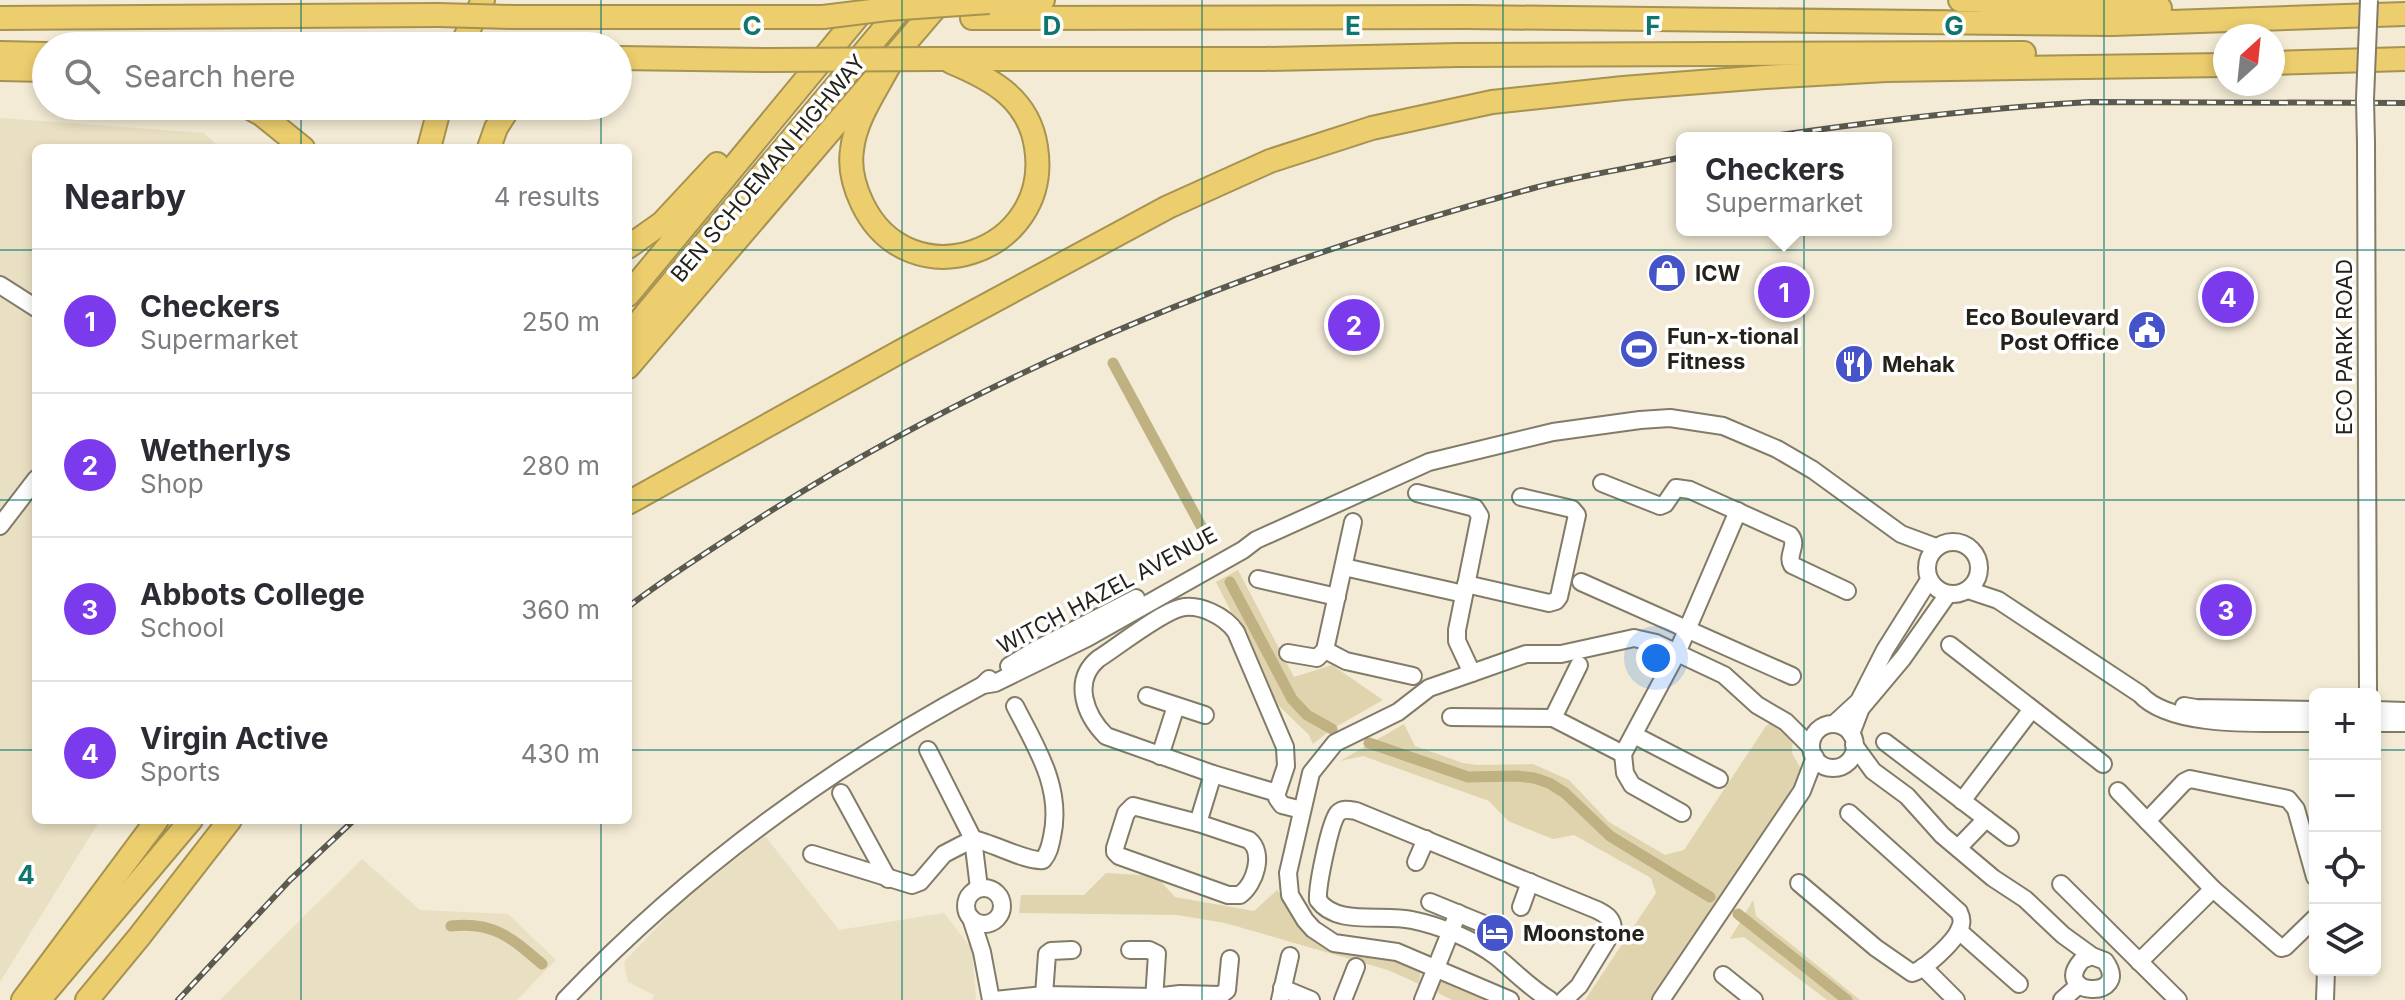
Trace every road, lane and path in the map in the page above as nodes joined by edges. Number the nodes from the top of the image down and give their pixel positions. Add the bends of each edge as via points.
1 (483, 0) edge
2 (871, 0) edge
3 (908, 0) edge
4 (942, 0) edge
5 (1043, 0) edge
6 (1960, 0) edge
7 (2369, 0) edge
8 (2405, 14) edge
9 (823, 17) junction
10 (2264, 17) junction
11 (0, 18) edge
12 (468, 32) edge
13 (0, 53) edge
14 (32, 54) edge
15 (2213, 54) edge
16 (2285, 55) edge
17 (632, 58) edge
18 (940, 59) junction
19 (2405, 59) edge
20 (725, 60) junction
21 (891, 62) junction
22 (2285, 63) edge
23 (2213, 65) edge
24 (632, 67) edge
25 (0, 69) edge
26 (32, 70) edge
27 (268, 120) edge
28 (436, 120) edge
29 (501, 120) edge
30 (298, 144) edge
31 (430, 144) edge
32 (490, 144) edge
33 (632, 245) edge
34 (0, 285) edge
35 (632, 290) edge
36 (32, 305) edge
37 (632, 330) edge
38 (632, 362) edge
39 (1602, 483) dead end
40 (32, 484) edge
41 (1417, 493) dead end
42 (1521, 497) dead end
43 (632, 501) edge
44 (1738, 511) junction
45 (1353, 522) dead end
46 (0, 526) edge
47 (1901, 534) junction
48 (1936, 547) junction
49 (1344, 567) junction
50 (1928, 572) junction
51 (1979, 572) junction
52 (1258, 579) dead end
53 (1581, 582) dead end
54 (1465, 589) junction
55 (1968, 590) junction
56 (1847, 591) dead end
57 (1948, 594) junction
58 (1337, 597) junction
59 (1998, 600) junction
60 (1688, 628) junction
61 (1950, 645) dead end
62 (1325, 650) junction
63 (1288, 653) dead end
64 (1677, 653) junction
65 (1579, 665) dead end
66 (1472, 673) junction
67 (1413, 676) dead end
68 (1792, 676) dead end
69 (2368, 688) edge
70 (2140, 694) junction
71 (1147, 696) dead end
72 (1015, 706) dead end
73 (1176, 706) junction
74 (2032, 709) junction
75 (2309, 710) edge
76 (2381, 710) edge
77 (2405, 711) edge
78 (1205, 715) dead end
79 (1451, 717) dead end
80 (1553, 718) junction
81 (1786, 722) junction
82 (2309, 723) edge
83 (2381, 723) edge
84 (2405, 723) edge
85 (905, 727) junction
86 (1826, 727) junction
87 (1634, 735) junction
88 (1853, 740) junction
89 (1885, 742) dead end
90 (928, 750) dead end
91 (1813, 752) junction
92 (1623, 754) junction
93 (1160, 756) junction
94 (2103, 764) dead end
95 (1838, 766) junction
96 (1873, 771) junction
97 (1213, 774) junction
98 (1719, 779) dead end
99 (1802, 791) junction
100 (2118, 791) dead end
101 (841, 793) dead end
102 (1277, 793) junction
103 (1962, 801) junction
104 (1302, 810) junction
105 (1682, 813) dead end
106 (1849, 813) dead end
107 (1986, 819) junction
108 (2147, 821) junction
109 (1198, 823) junction
110 (154, 824) edge
111 (188, 824) edge
112 (227, 824) edge
113 (243, 824) edge
114 (2010, 837) dead end
115 (973, 839) junction
116 (1426, 839) junction
117 (1958, 848) junction
118 (812, 854) dead end
119 (2309, 856) edge
120 (1416, 862) dead end
121 (888, 879) junction
122 (1530, 882) junction
123 (1799, 883) dead end
124 (2061, 884) dead end
125 (979, 888) junction
126 (2213, 889) junction
127 (1430, 902) dead end
128 (1521, 907) dead end
129 (1458, 913) junction
130 (971, 918) junction
131 (994, 920) junction
132 (1486, 925) dead end
133 (2309, 928) edge
134 (1450, 931) junction
135 (1959, 931) junction
136 (2063, 935) junction
137 (139, 937) junction
138 (2123, 946) junction
139 (1072, 950) dead end
140 (1130, 950) dead end
141 (982, 952) junction
142 (1290, 956) dead end
143 (1230, 959) dead end
144 (2099, 959) junction
145 (2139, 962) junction
146 (2077, 966) junction
147 (1356, 967) dead end
148 (1436, 967) junction
149 (1923, 967) junction
150 (1723, 975) dead end
151 (2326, 976) edge
152 (2019, 984) dead end
153 (2079, 985) junction
154 (1281, 994) edge
155 (1044, 995) junction
156 (1154, 998) edge
157 (23, 1000) edge
158 (39, 1000) edge
159 (87, 1000) edge
160 (551, 1000) edge
161 (565, 1000) edge
162 (993, 1000) edge
163 (1311, 1000) edge
164 (1343, 1000) edge
165 (1423, 1000) edge
166 (1510, 1000) edge
167 (1550, 1000) edge
168 (1564, 1000) edge
169 (1661, 1000) edge
170 (1754, 1000) edge
171 (1956, 1000) edge
172 (2062, 1000) edge
173 (2178, 1000) edge
174 (2325, 1000) edge

1 - 12 highway
2 - 33 highway via 678,208
2 - 35 highway, BEN SCHOEMAN HIGHWAY
3 - 37 highway, BEN SCHOEMAN HIGHWAY
4 - 21 highway
5 - 9 highway, bridge
6 - 10 highway via 2226,10
7 - 69 street, ECO PARK ROAD, bridge
8 - 10 highway
9 - 10 highway, bridge via 2112,24
9 - 11 highway, bridge
13 - 14 highway
15 - 18 highway
16 - 19 highway
17 - 20 highway
18 - 20 highway, bridge
18 - 21 highway via 992,81 1016,100 1037,153 1035,185 1016,224 980,251 952,257 920,254 895,242 865,209 854,184 851,157 856,133
19 - 22 highway
20 - 24 highway
21 - 38 highway
23 - 43 highway via 1765,77 1492,102 1372,128 1270,161 1168,207
25 - 26 highway
27 - 30 highway
28 - 31 highway
29 - 32 highway
34 - 36 street
39 - 44 street via 1660,506 1682,487
40 - 46 street
41 - 54 street via 1480,513
42 - 54 street via 1572,509 1577,515 1557,599 1549,603
44 - 56 street via 1792,537 1792,565
44 - 60 street
45 - 49 street
47 - 48 street, WITCH HAZEL AVENUE
47 - 50 street, WITCH HAZEL AVENUE
47 - 85 street, WITCH HAZEL AVENUE via 1762,452 1692,430 1643,430 1479,451 1401,473 1256,540 1068,648
48 - 50 street
48 - 51 street via 1965,544 1976,555
49 - 54 street
49 - 58 street
50 - 57 street
50 - 86 street via 1859,701
51 - 55 street
51 - 59 street
52 - 58 street
53 - 60 street
54 - 66 street via 1457,641
55 - 57 street
55 - 59 street
57 - 88 street via 1861,708
58 - 62 street
59 - 70 street
60 - 64 street
60 - 68 street
61 - 74 street
62 - 63 street via 1317,658
62 - 67 street via 1346,661
64 - 66 street via 1648,639 1628,638 1561,654 1526,654
64 - 81 street via 1724,675
64 - 87 street
65 - 80 street
66 - 104 street via 1429,688 1398,712 1335,743 1311,773
70 - 75 street via 2196,708
70 - 82 street via 2153,705 2195,719
71 - 73 street
72 - 115 street via 1051,785 1055,817 1049,850 1039,861
73 - 78 street
73 - 93 street
74 - 94 street
74 - 103 street
76 - 77 street
79 - 80 street
80 - 92 street
81 - 86 street
81 - 91 street
83 - 84 street
85 - 160 street, WITCH HAZEL AVENUE via 821,769 709,853 648,904
85 - 161 street, WITCH HAZEL AVENUE via 724,853 665,902
86 - 88 street via 1844,727
86 - 91 street via 1814,735
87 - 92 street
87 - 98 street
88 - 95 street via 1852,756
88 - 96 street
89 - 103 street
90 - 115 street
91 - 95 street via 1822,764
91 - 99 street
92 - 105 street via 1632,785
93 - 97 street
93 - 102 street via 1101,732 1083,698 1084,679 1098,659 1151,624 1177,608 1193,608 1223,617 1236,632 1285,747 1286,766
95 - 96 street
95 - 99 street
96 - 117 street via 1907,796
97 - 102 street
97 - 109 street
99 - 169 street
100 - 108 street
101 - 121 street
102 - 104 street via 1282,805
103 - 107 street
104 - 148 street via 1288,885 1293,902 1313,929 1334,943 1388,949
106 - 135 street via 1959,912
107 - 114 street
107 - 117 street
108 - 119 street via 2190,779 2288,799 2296,809
108 - 126 street
109 - 109 street via 1255,845 1257,863 1243,893 1228,895 1115,852 1133,806
110 - 157 highway
111 - 158 highway
112 - 137 highway
113 - 137 highway
115 - 121 street via 944,854 916,885
115 - 125 street
116 - 120 street
116 - 122 street
116 - 134 street via 1356,811 1340,811 1325,855 1318,900 1340,914 1407,919
117 - 136 street
118 - 121 street
122 - 128 street
122 - 168 street via 1597,910 1613,925 1579,986
123 - 149 street via 1888,958 1912,973
124 - 138 street
125 - 130 street via 967,898
125 - 131 street via 1000,897 1001,911
126 - 133 street via 2281,948
126 - 145 street
127 - 129 street
129 - 132 street
129 - 134 street
130 - 131 street via 980,923
130 - 141 street
131 - 141 street
134 - 148 street
134 - 167 street via 1496,956
135 - 149 street
135 - 152 street
136 - 144 street
136 - 146 street
137 - 159 highway
138 - 144 street
138 - 145 street
139 - 155 street via 1047,954
140 - 156 street via 1157,954
141 - 162 street
142 - 154 street
143 - 156 street via 1224,994
144 - 146 street via 2086,958
144 - 153 street via 2111,975 2106,986 2093,992
145 - 173 street
146 - 153 street
147 - 164 street
148 - 165 street
148 - 166 street
149 - 171 street
150 - 170 street
151 - 174 street
153 - 172 street
154 - 163 street
155 - 156 street
155 - 162 street

